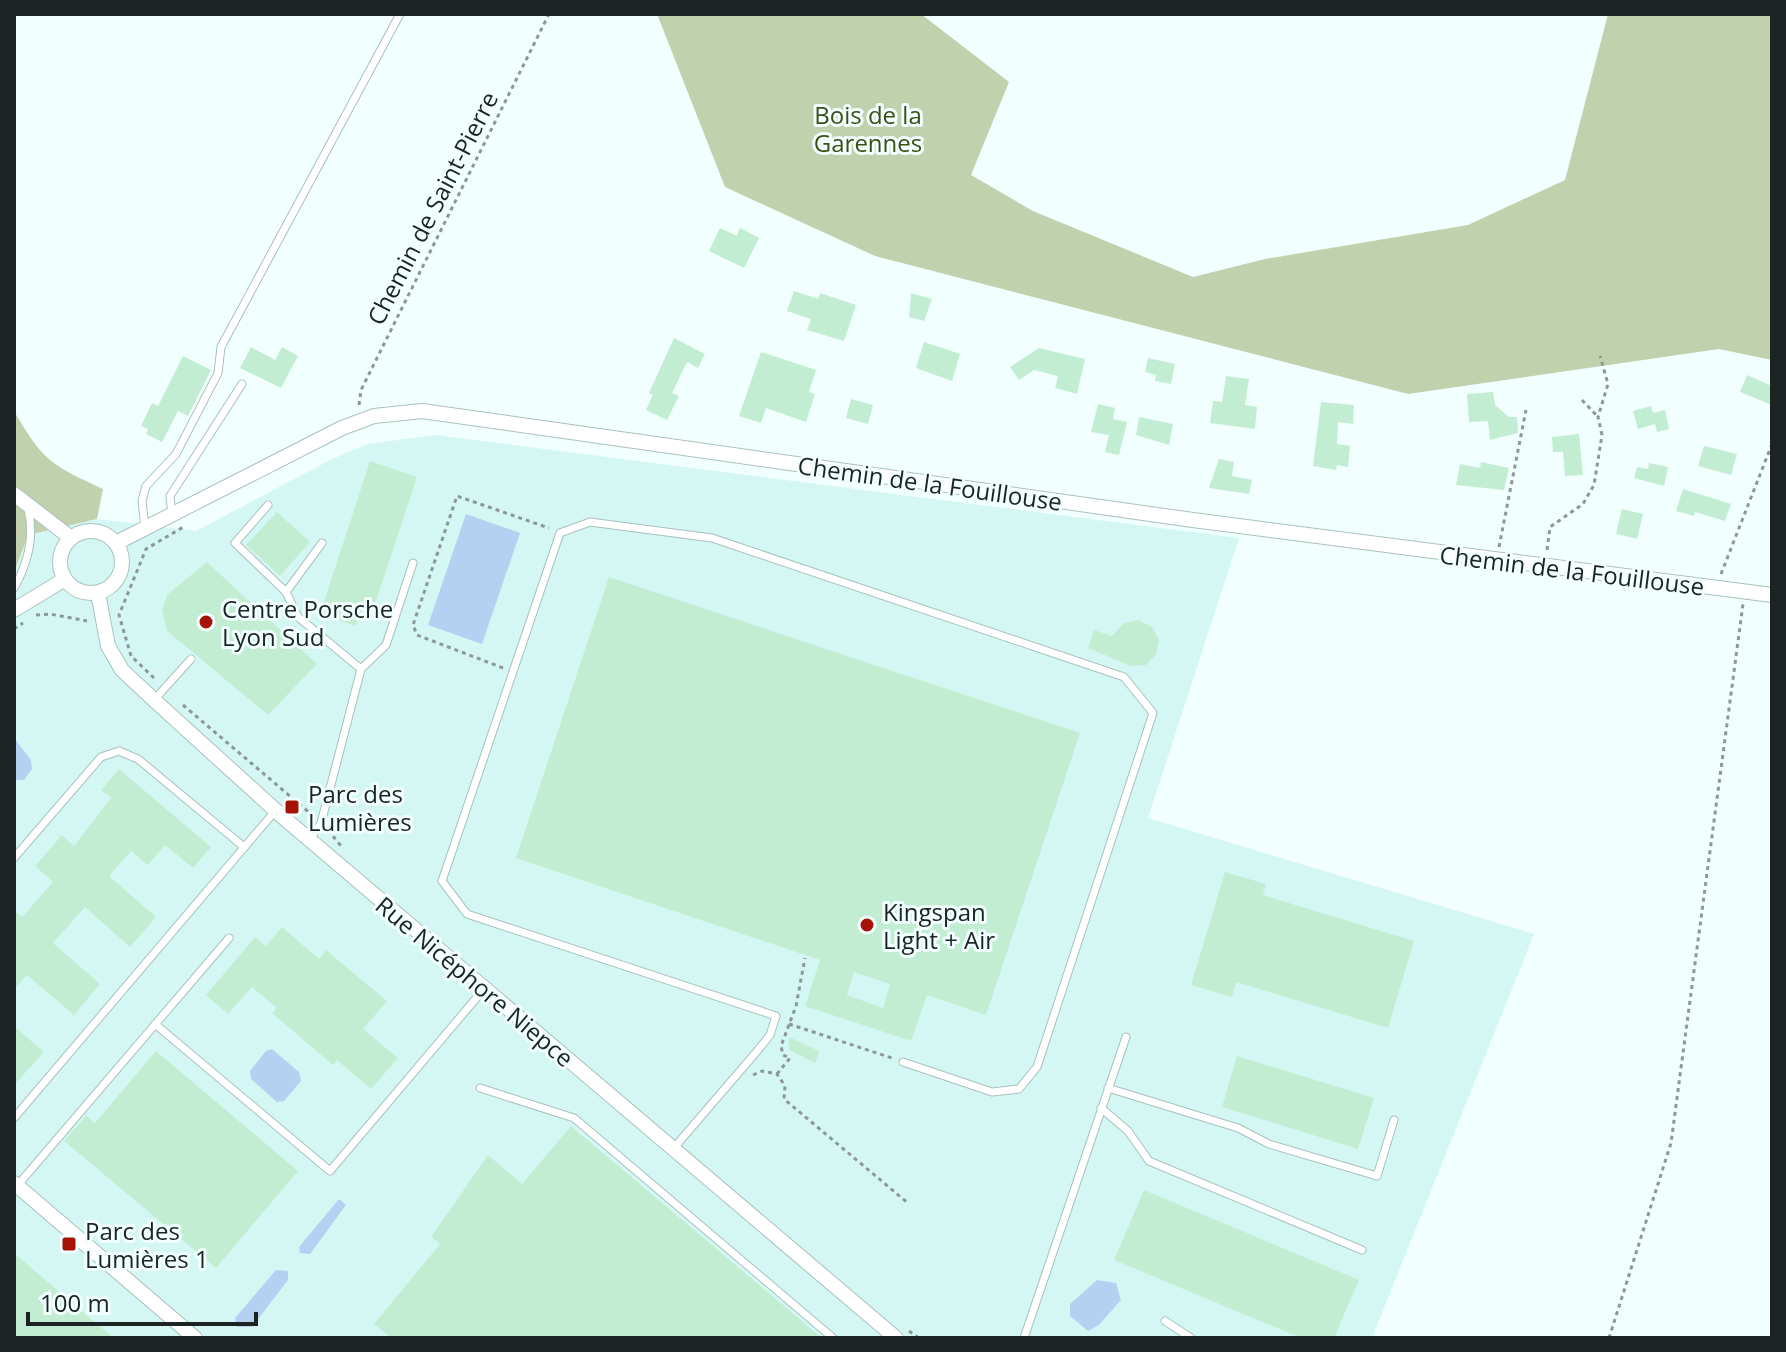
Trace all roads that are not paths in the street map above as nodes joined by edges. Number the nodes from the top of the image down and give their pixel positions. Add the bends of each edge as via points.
1 (400, 14) edge
2 (242, 384) dead end
3 (14, 494) edge
4 (268, 505) dead end
5 (27, 507) junction
6 (172, 516) junction
7 (145, 530) junction
8 (71, 538) junction
9 (116, 543) junction
10 (322, 543) dead end
11 (413, 563) dead end
12 (65, 579) junction
13 (14, 588) edge
14 (286, 592) junction
15 (98, 593) junction
16 (1772, 595) edge
17 (14, 610) edge
18 (191, 659) dead end
19 (361, 669) junction
20 (154, 700) junction
21 (276, 810) junction
22 (310, 839) junction
23 (244, 847) junction
24 (14, 858) edge
25 (229, 938) dead end
26 (484, 989) junction
27 (155, 1024) junction
28 (1126, 1037) dead end
29 (903, 1062) road end
30 (480, 1088) dead end
31 (1108, 1088) junction
32 (1101, 1108) junction
33 (14, 1118) edge
34 (1394, 1120) dead end
35 (673, 1149) junction
36 (15, 1184) edge
37 (1362, 1250) dead end
38 (1165, 1321) dead end
39 (195, 1338) edge
40 (833, 1338) edge
41 (896, 1338) edge
42 (1024, 1338) edge
43 (1191, 1338) edge

1 - 7 lane via 221,347 218,373 176,454 146,486
2 - 6 lane via 170,496
3 - 5 street
4 - 14 lane via 235,543
5 - 8 street
5 - 13 lane via 33,527 26,563
6 - 7 street, Chemin de la Fouillouse
6 - 16 street, Chemin de la Fouillouse via 358,421 399,412 461,414 848,473
7 - 9 street, Chemin de la Fouillouse
8 - 9 street via 90,531
8 - 12 street via 60,558
9 - 15 street via 122,567 109,588
10 - 14 lane
11 - 19 lane via 386,645
12 - 15 street via 79,591
12 - 17 street
14 - 19 lane via 298,617
15 - 20 street, Rue Nicéphore Niepce via 108,646 122,670
18 - 20 lane
19 - 22 lane via 321,823
20 - 21 street, Rue Nicéphore Niepce
21 - 22 street, Rue Nicéphore Niepce
21 - 23 lane
22 - 26 street, Rue Nicéphore Niepce
23 - 24 lane via 138,759 119,751 101,757
23 - 33 lane
25 - 27 lane
26 - 27 lane via 330,1171
26 - 35 street, Rue Nicéphore Niepce
27 - 36 lane
28 - 31 lane
29 - 35 lane via 992,1092 1019,1089 1037,1067 1153,713 1124,677 712,538 590,522 560,533 442,881 467,914 776,1016 770,1035
30 - 40 lane via 574,1118
31 - 32 lane
31 - 34 lane via 1377,1176
32 - 37 lane via 1128,1131 1149,1161
32 - 42 lane
35 - 41 street, Rue Nicéphore Niepce
36 - 39 street
38 - 43 lane

